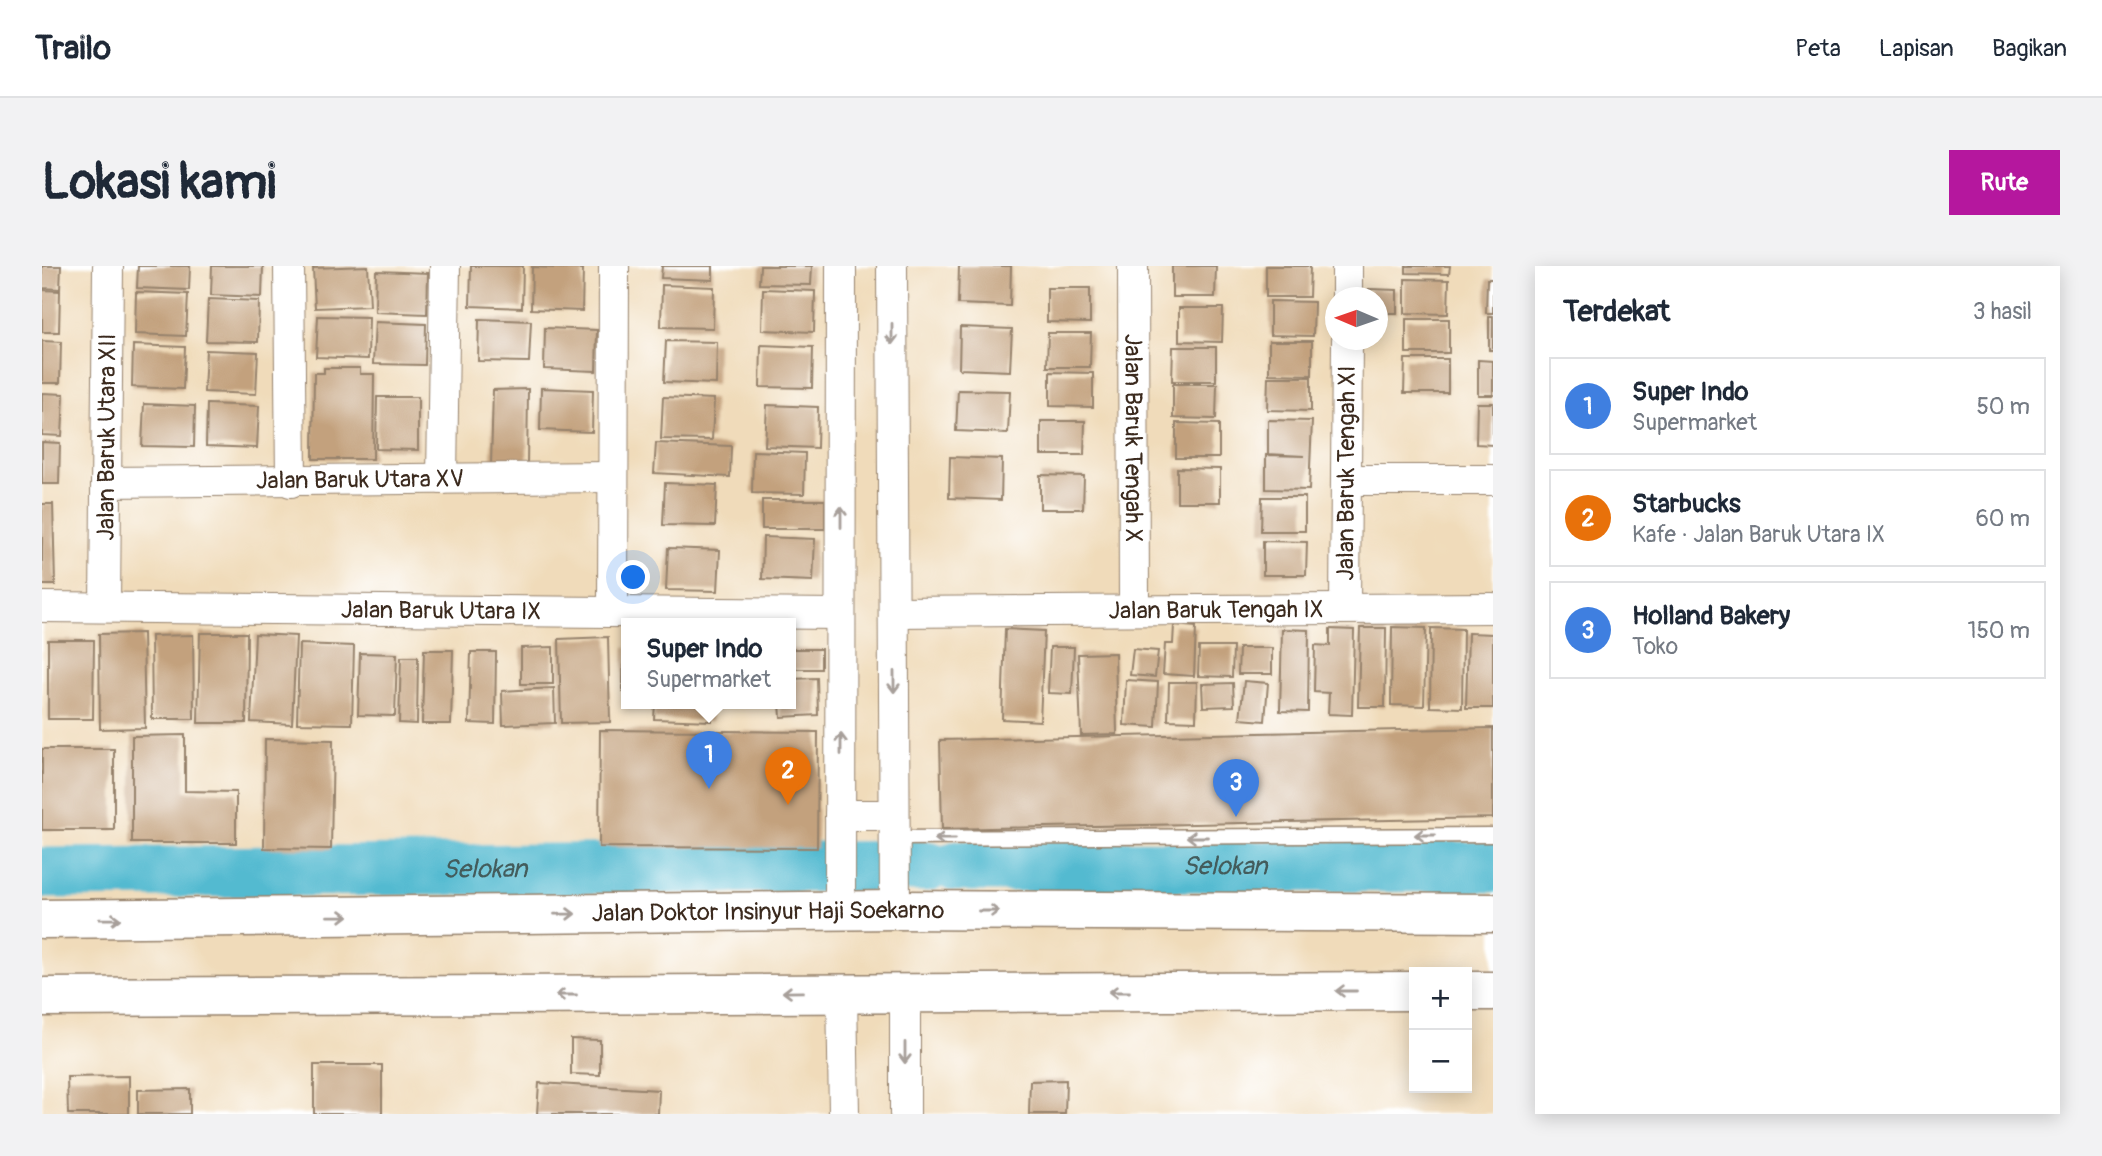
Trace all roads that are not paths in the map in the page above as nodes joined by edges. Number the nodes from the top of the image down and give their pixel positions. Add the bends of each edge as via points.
1 (108, 266) edge
2 (289, 266) edge
3 (445, 266) edge
4 (614, 266) edge
5 (841, 266) edge
6 (892, 266) edge
7 (1133, 266) edge
8 (1348, 266) edge
9 (1347, 287) edge
10 (1347, 350) edge
11 (612, 477) junction
12 (442, 479) junction
13 (1347, 480) junction
14 (1493, 480) edge
15 (106, 482) junction
16 (291, 482) junction
17 (42, 607) edge
18 (105, 607) junction
19 (1345, 608) junction
20 (1493, 608) edge
21 (1134, 610) junction
22 (613, 611) junction
23 (894, 612) junction
24 (840, 614) junction
25 (840, 815) junction
26 (1493, 835) edge
27 (894, 859) junction
28 (840, 897) junction
29 (1493, 913) edge
30 (42, 919) edge
31 (842, 991) junction
32 (1409, 991) edge
33 (1472, 991) edge
34 (1493, 991) edge
35 (905, 992) junction
36 (42, 997) edge
37 (844, 1114) edge
38 (905, 1114) edge

1 - 15 street, Jalan Baruk Utara XII
2 - 16 street
3 - 12 street
4 - 11 street
24 -> 5 street
6 -> 23 street
7 - 21 street, Jalan Baruk Tengah X
8 - 9 street
10 - 13 street, Jalan Baruk Tengah XI
11 - 12 street, Jalan Baruk Utara XV
11 - 22 street
12 - 16 street, Jalan Baruk Utara XV
13 - 14 street
13 - 19 street, Jalan Baruk Tengah XI
15 - 16 street, Jalan Baruk Utara XV
15 - 18 street, Jalan Baruk Utara XII
17 - 18 street, Jalan Baruk Utara IX
18 - 22 street, Jalan Baruk Utara IX
19 - 20 street, Jalan Baruk Tengah IX
19 - 21 street, Jalan Baruk Tengah IX
21 - 23 street, Jalan Baruk Tengah IX
22 - 24 street, Jalan Baruk Utara IX
23 -> 27 street
25 -> 24 street
25 - 27 street
25 - 28 street
26 -> 27 lane
27 - 28 main road, Jalan Doktor Insinyur Haji Soekarno
27 -> 29 main road, Jalan Doktor Insinyur Haji Soekarno
30 -> 28 main road, Jalan Doktor Insinyur Haji Soekarno
31 - 35 main road
31 -> 36 main road
31 - 37 street
32 -> 35 main road
33 - 34 main road
35 -> 38 street

